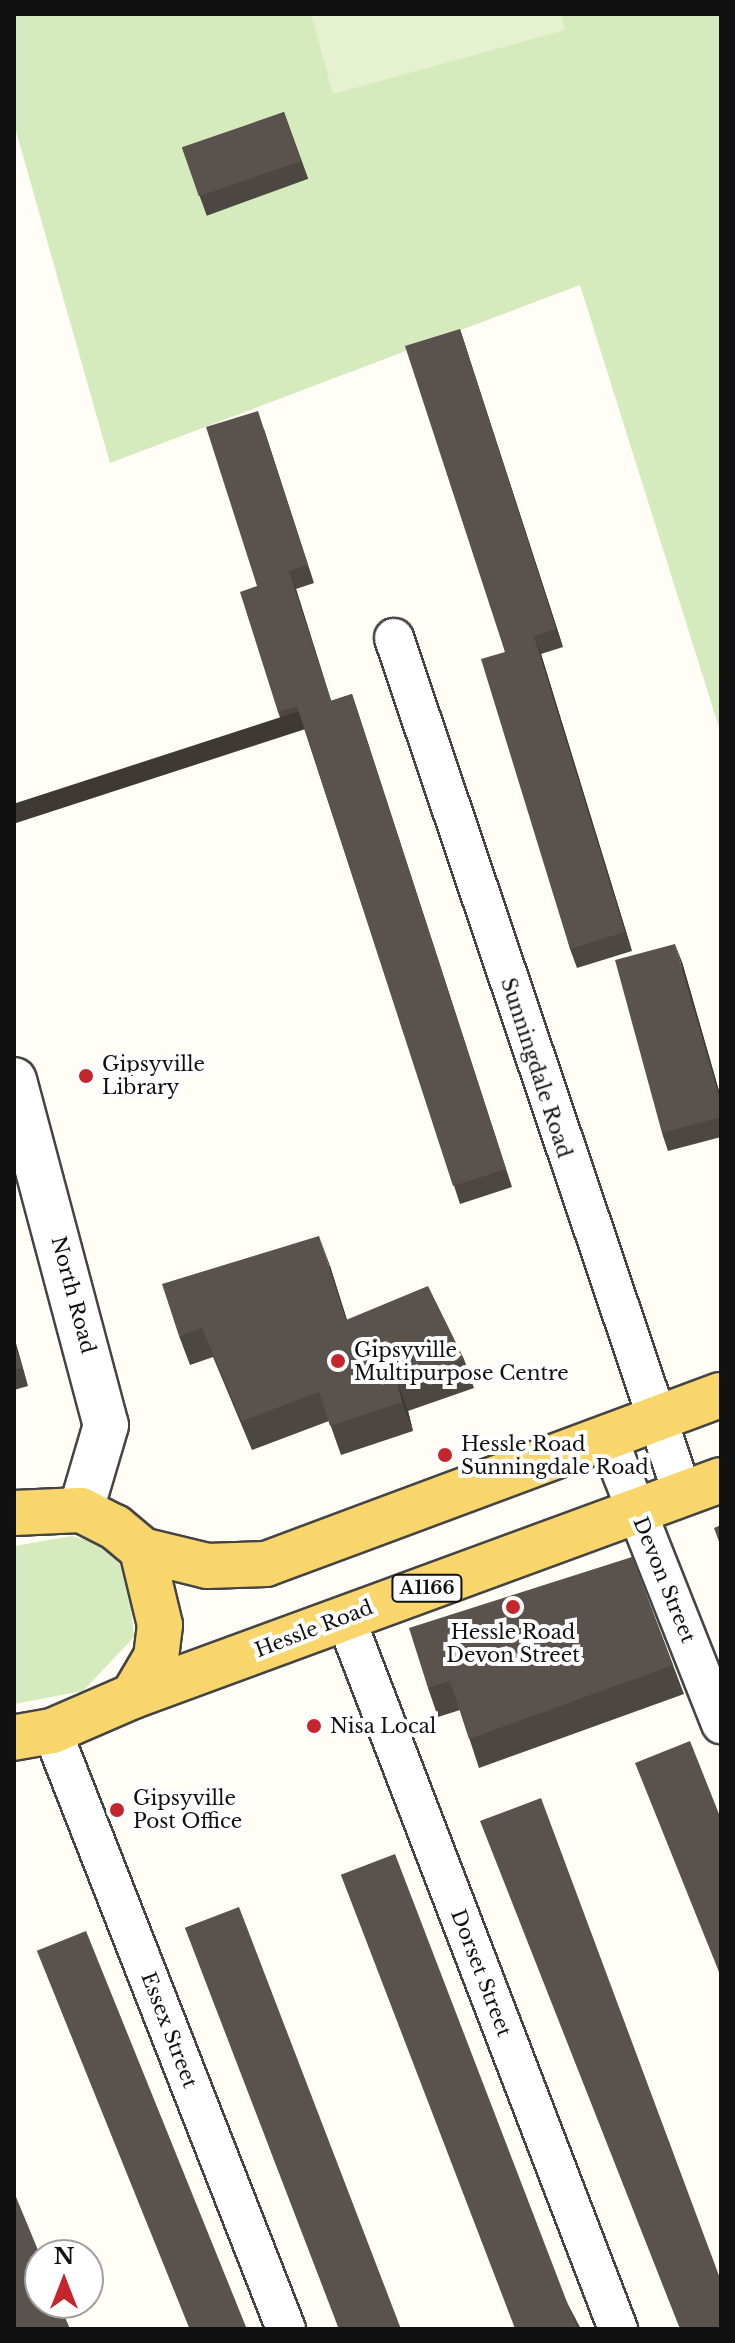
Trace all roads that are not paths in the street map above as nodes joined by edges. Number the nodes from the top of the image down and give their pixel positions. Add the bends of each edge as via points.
1 (394, 638) dead end
2 (14, 1080) edge
3 (721, 1395) edge
4 (652, 1419) junction
5 (607, 1436) junction
6 (702, 1487) edge
7 (81, 1510) junction
8 (637, 1512) junction
9 (14, 1513) edge
10 (142, 1550) junction
11 (345, 1617) junction
12 (133, 1696) junction
13 (721, 1724) edge
14 (25, 1738) edge
15 (286, 2329) edge
16 (618, 2329) edge

1 - 4 street, Sunningdale Road
2 - 7 street, North Road via 106,1425
3 - 4 main road
4 - 5 main road
4 - 6 street, Sunningdale Road
5 - 8 street, Devon Street
5 - 10 main road via 266,1564 207,1566
6 - 8 main road, Hessle Road / A1166
7 - 9 main road
7 - 10 main road
8 - 11 main road, Hessle Road / A1166
8 - 13 street, Devon Street
10 - 12 main road via 160,1625 156,1657
11 - 12 main road, Hessle Road / A1166
11 - 16 street, Dorset Street
12 - 14 main road, Hessle Road
14 - 15 street, Essex Street

